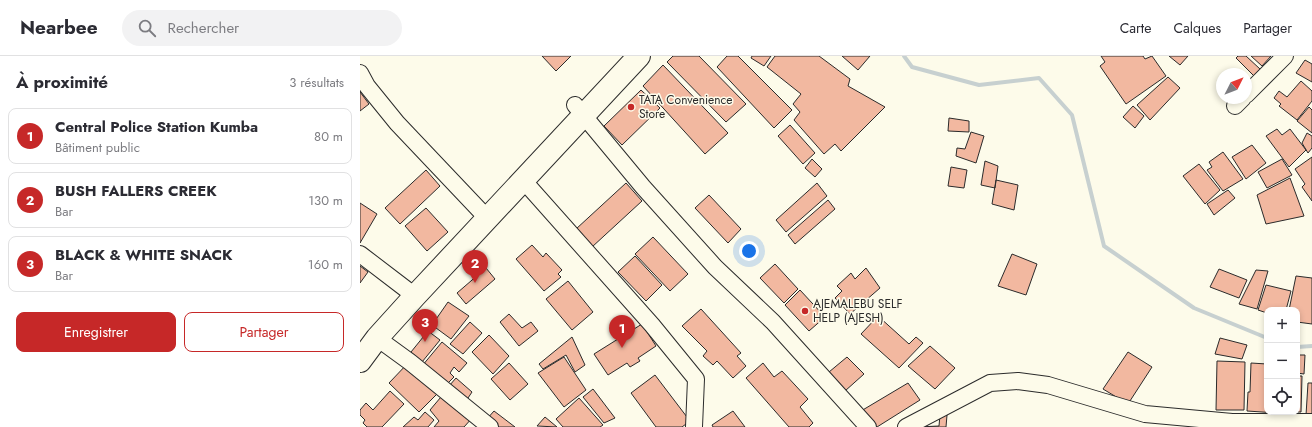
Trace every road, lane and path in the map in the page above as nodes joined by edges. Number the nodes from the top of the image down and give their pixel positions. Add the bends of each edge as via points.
1 (621, 56) edge
2 (639, 56) edge
3 (1285, 56) edge
4 (360, 73) edge
5 (1252, 89) edge
6 (579, 110) junction
7 (523, 180) junction
8 (484, 215) junction
9 (360, 254) edge
10 (410, 292) junction
11 (368, 340) edge
12 (360, 361) edge
13 (1312, 422) edge
14 (490, 427) edge
15 (694, 427) edge
16 (868, 427) edge
17 (906, 427) edge

1 - 6 highway
2 - 6 highway
3 - 5 street
4 - 8 street via 367,86 397,123
6 - 7 highway
6 - 8 highway
6 - 16 street via 643,187 715,267 773,322
7 - 8 highway
7 - 15 street via 652,325 696,379
8 - 10 highway
9 - 10 street
10 - 11 highway
11 - 12 highway
11 - 14 street via 410,362
13 - 17 street via 1232,422 1145,414 1048,385 1018,381 990,383

